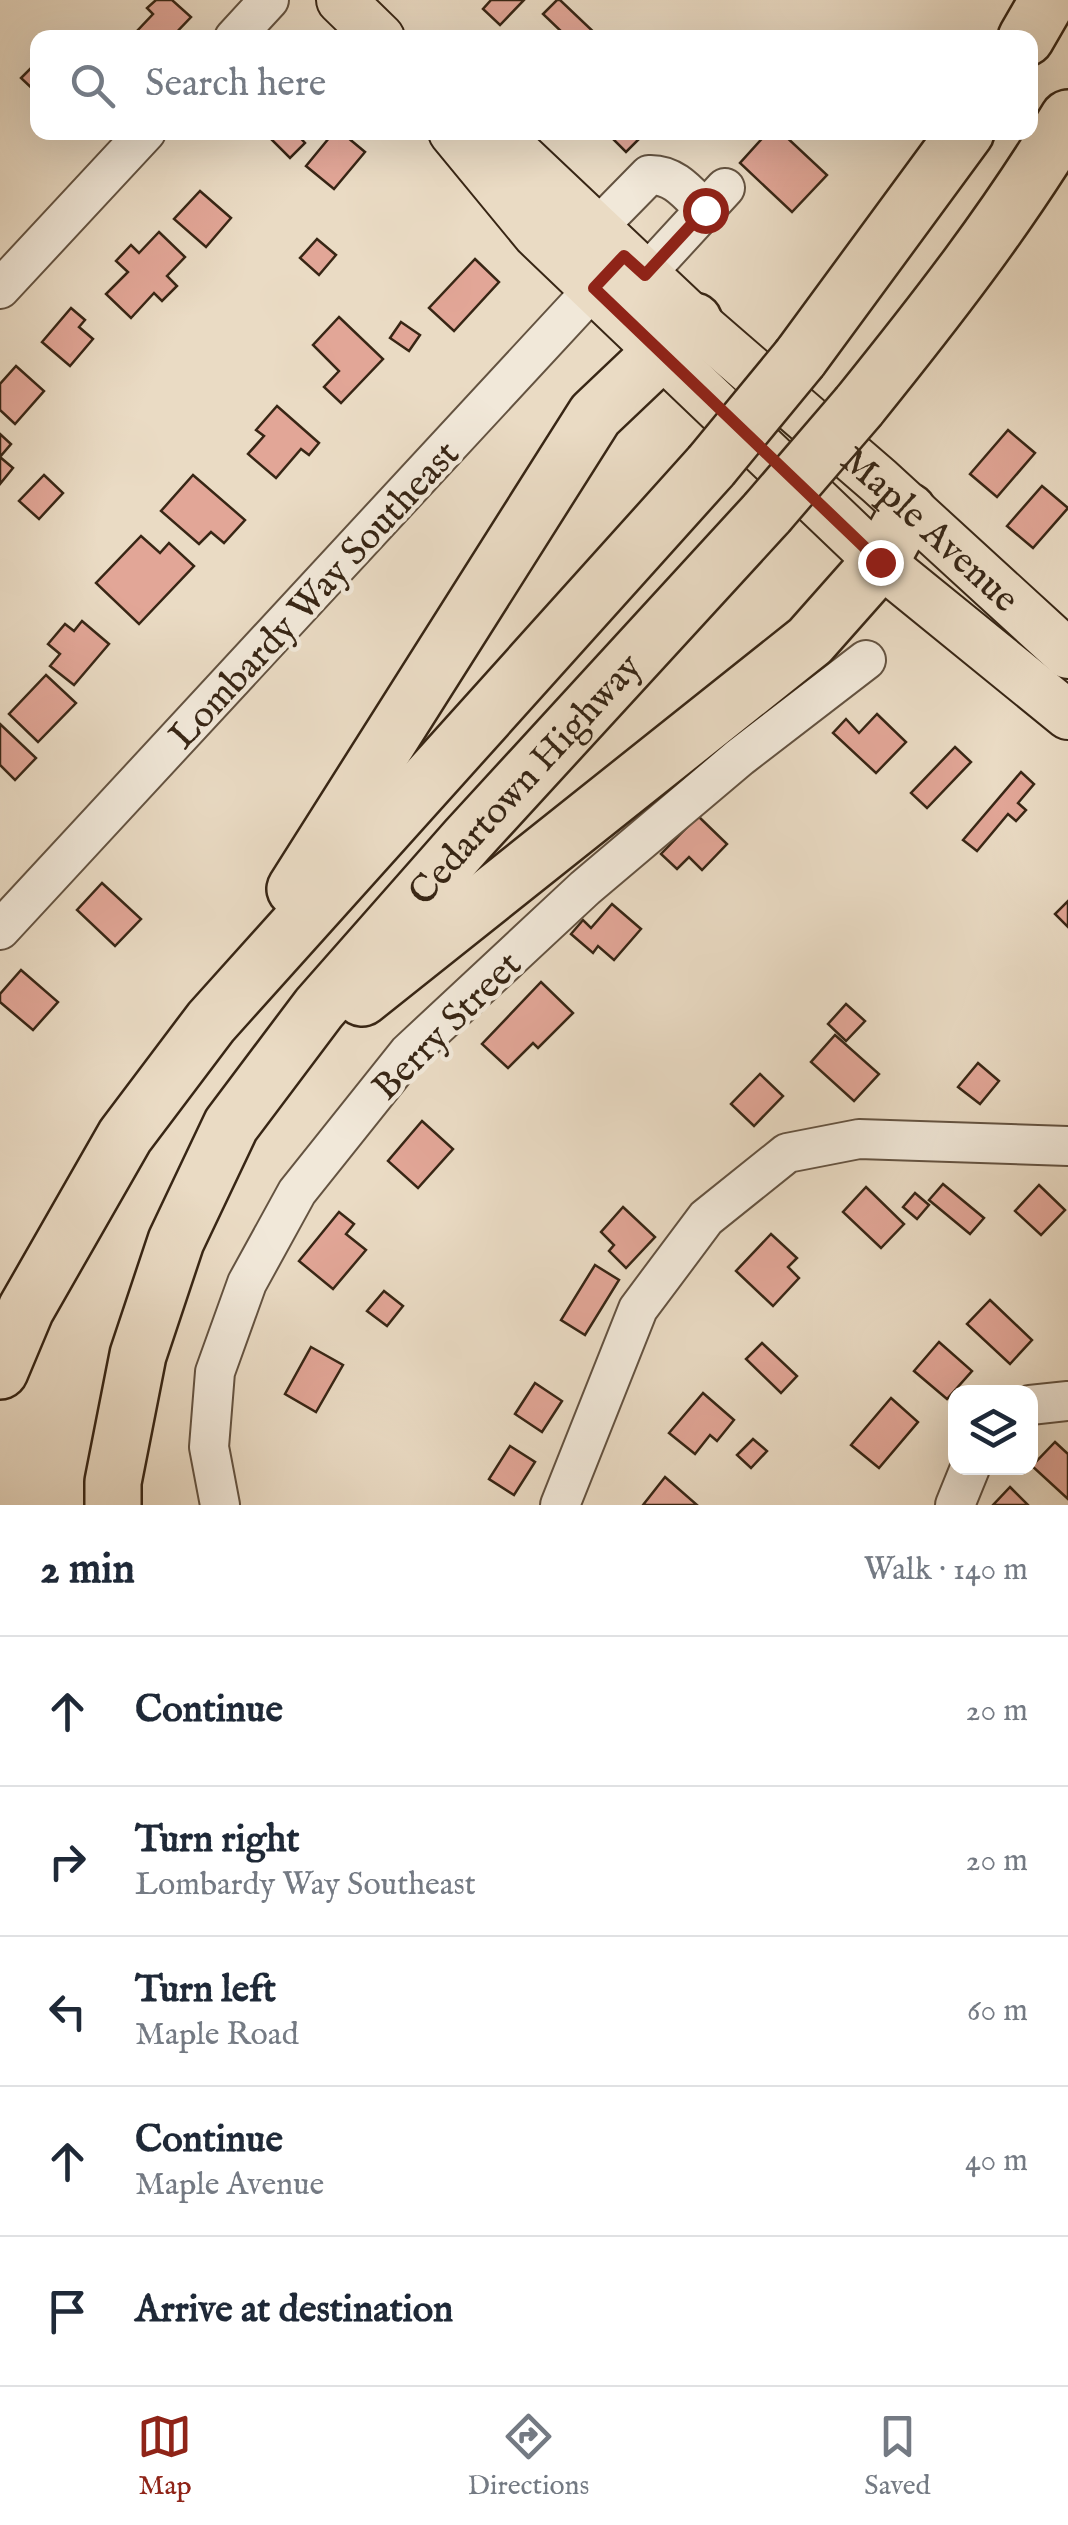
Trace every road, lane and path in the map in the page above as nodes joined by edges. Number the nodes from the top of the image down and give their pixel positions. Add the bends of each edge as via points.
1 (269, 0) edge
2 (342, 0) edge
3 (1048, 0) edge
4 (241, 30) edge
5 (372, 30) edge
6 (1031, 30) edge
7 (1057, 136) edge
8 (139, 140) edge
9 (460, 140) edge
10 (501, 140) edge
11 (961, 140) edge
12 (615, 262) junction
13 (0, 289) edge
14 (678, 336) junction
15 (796, 382) junction
16 (908, 510) junction
17 (880, 562) junction
18 (1068, 654) edge
19 (866, 660) dead end
20 (1066, 710) edge
21 (0, 930) edge
22 (210, 1022) junction
23 (231, 1125) junction
24 (1068, 1146) edge
25 (0, 1371) edge
26 (1068, 1401) edge
27 (1038, 1404) edge
28 (967, 1475) edge
29 (113, 1505) edge
30 (220, 1505) edge
31 (560, 1505) edge
32 (955, 1505) edge

1 - 4 street
2 - 5 main road
3 - 6 highway
7 - 23 highway, Cedartown Highway, bridge via 962,278 859,406 319,1008
8 - 13 street
9 - 12 main road via 537,234
10 - 12 main road
11 - 15 highway, Cedartown Highway
12 - 12 street via 715,199 649,174
12 - 14 main road
12 - 21 street, Lombardy Way Southeast
14 - 15 main road, Maple Avenue
14 - 17 main road, Maple Avenue via 763,449
14 - 22 highway via 595,416
15 - 16 main road, Maple Avenue
15 - 22 highway, Cedartown Highway, bridge via 711,466
16 - 17 highway
16 - 18 main road, Maple Avenue
17 - 20 main road, Maple Avenue
17 - 23 highway via 810,641 362,998
19 - 30 street, Berry Street via 740,758 503,964 408,1053 297,1192 247,1283 215,1372 209,1446
22 - 25 highway, Cedartown Highway via 125,1136 26,1308
23 - 29 highway, Cedartown Highway via 176,1241 138,1355
24 - 31 street via 859,1140 786,1153 706,1218 638,1309
26 - 27 street
28 - 32 street

